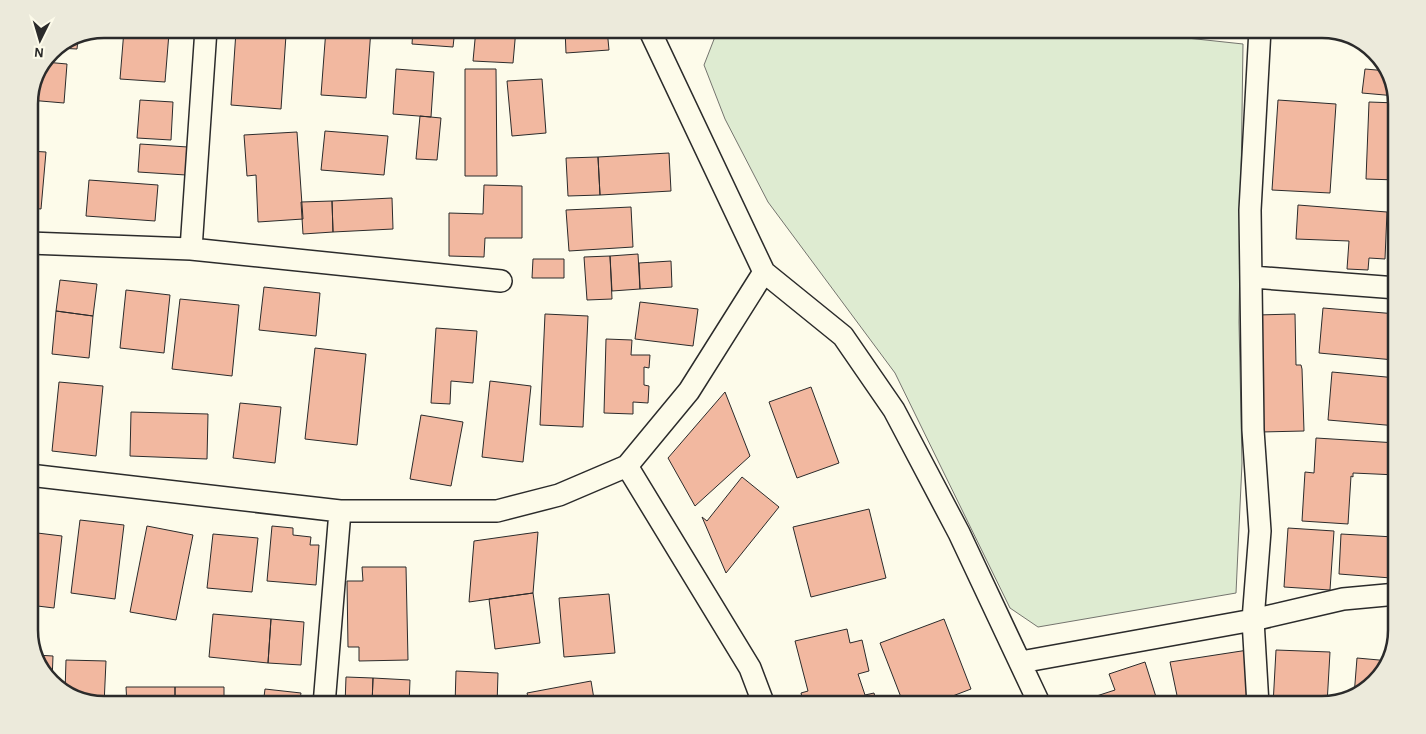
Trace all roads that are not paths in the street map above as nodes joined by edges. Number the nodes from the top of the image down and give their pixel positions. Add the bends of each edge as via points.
1 (205, 37) edge
2 (653, 37) edge
3 (1260, 37) edge
4 (38, 243) edge
5 (191, 249) junction
6 (764, 272) junction
7 (1252, 277) junction
8 (501, 281) dead end
9 (1388, 287) edge
10 (627, 466) junction
11 (38, 477) edge
12 (340, 510) junction
13 (1388, 595) edge
14 (1253, 620) junction
15 (1021, 662) junction
16 (325, 696) edge
17 (761, 696) edge
18 (1036, 696) edge
19 (1257, 696) edge

1 - 5 street
2 - 6 street
3 - 7 street via 1250,210
4 - 5 street
5 - 8 street
6 - 10 street via 688,391
6 - 15 street via 843,336 894,410 959,533
7 - 9 street
7 - 14 street via 1253,430 1260,531
10 - 12 street via 559,495 497,511
10 - 17 street via 750,668
11 - 12 street
12 - 16 street
13 - 14 street via 1343,599
14 - 15 street
14 - 19 street
15 - 18 street

